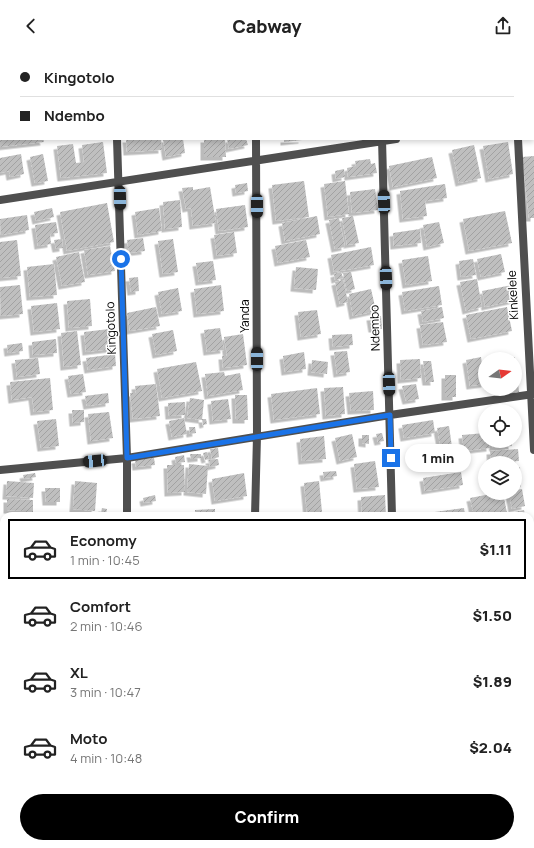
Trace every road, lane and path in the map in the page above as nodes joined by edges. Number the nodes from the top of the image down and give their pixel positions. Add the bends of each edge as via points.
1 (117, 140) edge
2 (256, 140) edge
3 (382, 140) edge
4 (518, 140) edge
5 (257, 160) junction
6 (119, 183) junction
7 (0, 200) edge
8 (532, 395) edge
9 (390, 415) junction
10 (257, 436) junction
11 (534, 450) edge
12 (127, 458) junction
13 (0, 470) edge
14 (127, 512) edge
15 (255, 512) edge
16 (392, 512) edge

1 - 6 street, Kingotolo
2 - 5 street, Yanda
3 - 5 street
3 - 9 street, Ndembo
4 - 8 street, Kinkelele
5 - 6 street
5 - 10 street, Yanda
6 - 7 street
6 - 12 street, Kingotolo
8 - 9 street
8 - 11 street, Kinkelele
9 - 10 street
9 - 16 street, Ndembo
10 - 12 street
10 - 15 street, Yanda
12 - 13 street
12 - 14 street, Kingotolo

